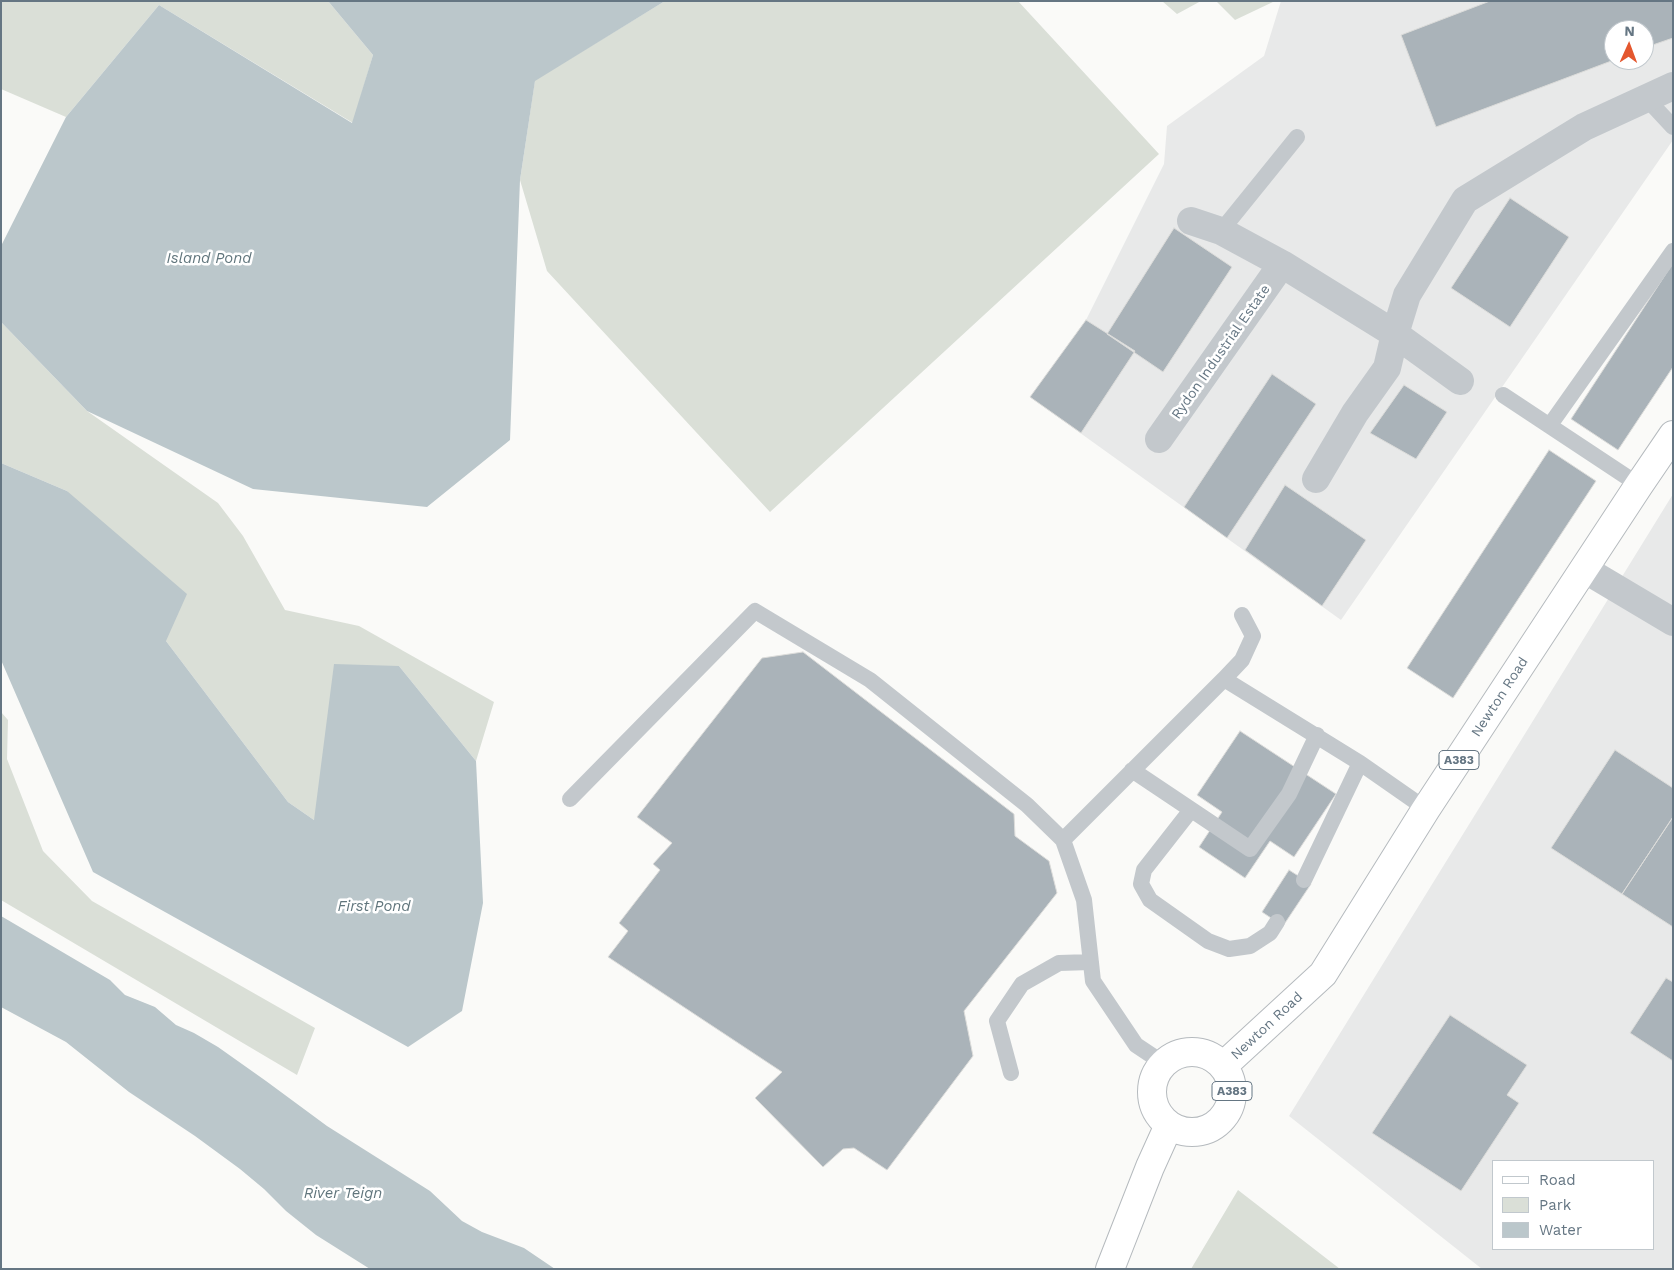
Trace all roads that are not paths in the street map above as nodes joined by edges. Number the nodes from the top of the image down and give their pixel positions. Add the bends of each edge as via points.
1 (1673, 86) edge
2 (1646, 98) junction
3 (1673, 127) edge
4 (1297, 136) dead end
5 (1191, 221) dead end
6 (1221, 231) junction
7 (1673, 251) edge
8 (1282, 264) junction
9 (1395, 334) junction
10 (1460, 381) dead end
11 (1503, 395) dead end
12 (1550, 425) junction
13 (1673, 436) edge
14 (1159, 439) dead end
15 (1316, 479) dead end
16 (1639, 485) junction
17 (1584, 569) junction
18 (1242, 615) dead end
19 (1673, 622) edge
20 (1224, 679) junction
21 (1317, 735) junction
22 (1360, 763) junction
23 (1132, 770) junction
24 (570, 799) dead end
25 (1426, 809) junction
26 (1191, 810) junction
27 (1063, 840) junction
28 (1304, 880) dead end
29 (1277, 922) dead end
30 (1091, 962) junction
31 (1163, 1062) junction
32 (1223, 1066) junction
33 (1011, 1073) dead end
34 (1169, 1125) junction
35 (1110, 1269) edge

1 - 2 street
2 - 3 lane
2 - 9 street via 1584,127 1465,200 1407,295
4 - 6 lane
5 - 6 street
6 - 8 street
7 - 12 lane
8 - 9 street
8 - 14 street, Rydon Industrial Estate
9 - 10 street
9 - 15 street via 1387,368 1355,413
11 - 12 lane
12 - 16 lane
13 - 16 main road, Newton Road / A383
16 - 17 main road, Newton Road / A383
17 - 19 street
17 - 25 main road, Newton Road / A383
18 - 20 lane via 1253,636 1242,660
20 - 21 lane
20 - 23 lane
21 - 22 lane
21 - 26 lane via 1289,794 1250,849
22 - 25 lane
22 - 28 lane
23 - 26 lane
23 - 27 lane
24 - 27 lane via 755,611 870,680 1027,805
25 - 32 main road, Newton Road / A383 via 1323,974
26 - 29 lane via 1144,870 1141,884 1150,900 1208,941 1229,949 1250,946 1270,933
27 - 30 lane via 1084,900
30 - 31 lane via 1093,981 1136,1045
30 - 33 lane via 1059,963 1022,984 997,1021
31 - 32 main road, Newton Road / A383 via 1181,1053 1195,1051 1208,1055
31 - 34 main road via 1153,1079 1153,1105
32 - 34 main road, Newton Road / A383 via 1232,1086 1232,1100 1227,1113 1206,1130 1194,1132
34 - 35 main road

